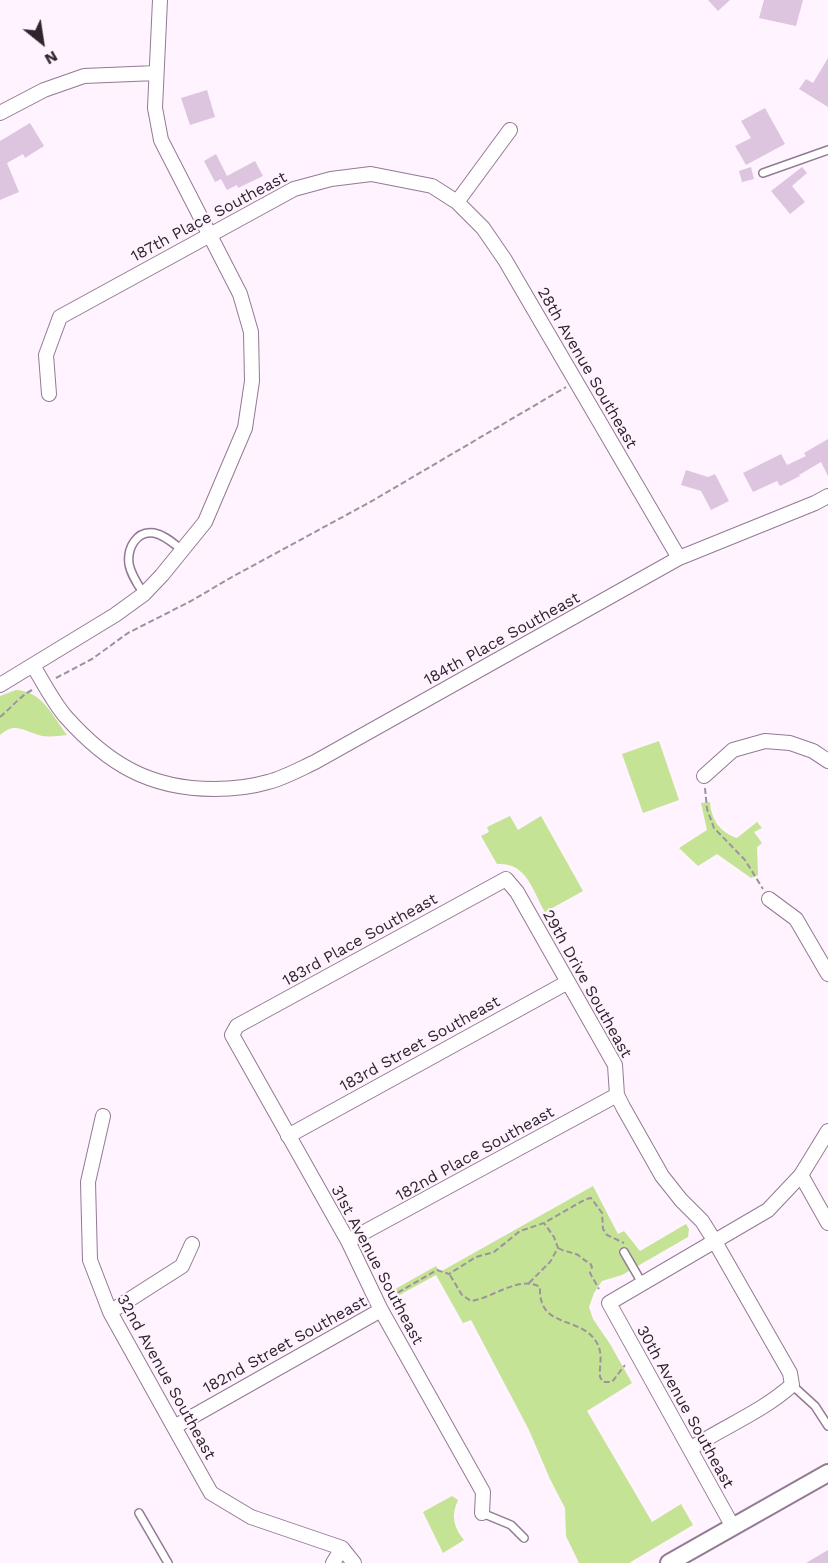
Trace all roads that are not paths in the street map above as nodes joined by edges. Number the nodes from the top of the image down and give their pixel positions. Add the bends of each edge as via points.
1 (160, 0) edge
2 (156, 74) junction
3 (0, 113) edge
4 (510, 130) dead end
5 (828, 150) edge
6 (763, 172) dead end
7 (457, 202) junction
8 (210, 233) junction
9 (49, 394) dead end
10 (828, 496) edge
11 (182, 550) junction
12 (679, 558) junction
13 (144, 594) junction
14 (33, 666) junction
15 (0, 685) edge
16 (828, 761) edge
17 (704, 776) road end
18 (506, 879) joint
19 (769, 899) road end
20 (828, 974) edge
21 (568, 982) junction
22 (232, 1035) joint
23 (617, 1095) junction
24 (103, 1116) dead end
25 (828, 1131) edge
26 (288, 1136) junction
27 (801, 1175) junction
28 (828, 1223) edge
29 (714, 1240) junction
30 (348, 1241) junction
31 (192, 1244) dead end
32 (626, 1251) road end
33 (642, 1283) junction
34 (381, 1310) junction
35 (110, 1312) junction
36 (792, 1385) junction
37 (828, 1426) edge
38 (174, 1427) junction
39 (690, 1449) junction
40 (828, 1473) edge
41 (139, 1513) dead end
42 (482, 1513) joint
43 (733, 1527) junction
44 (524, 1538) dead end
45 (342, 1548) junction
46 (168, 1563) edge
47 (333, 1563) edge
48 (354, 1563) edge
49 (669, 1563) edge

1 - 2 street
2 - 3 street via 84,76 44,90
2 - 8 street via 155,108 161,140
4 - 7 street
5 - 6 lane
7 - 8 street, 187th Place Southeast via 432,186 402,179 371,174 331,179 294,189
7 - 12 street, 28th Avenue Southeast via 483,228 505,260
8 - 9 street, 187th Place Southeast via 60,317 46,356
8 - 11 street via 240,294 251,333 252,381 245,428 205,522
10 - 12 street, 184th Place Southeast
11 - 13 street
11 - 13 lane via 154,533 143,533 134,541 129,565
12 - 14 street, 184th Place Southeast via 315,762 268,782 230,789 187,789 124,768 94,746 64,715
13 - 14 street
14 - 15 street
16 - 17 street via 790,743 765,741 734,750
18 - 21 street, 29th Drive Southeast
18 - 22 street, 183rd Place Southeast via 237,1026
19 - 20 street via 796,919
21 - 23 street, 29th Drive Southeast via 615,1065
21 - 26 street, 183rd Street Southeast
22 - 26 street, 31st Avenue Southeast
23 - 29 street, 29th Drive Southeast via 662,1176
23 - 30 street, 182nd Place Southeast
24 - 35 street, 32nd Avenue Southeast via 88,1182 90,1260
25 - 27 street
26 - 30 street, 31st Avenue Southeast
27 - 28 street
27 - 29 street via 768,1210
29 - 33 street
29 - 36 street, 29th Drive Southeast via 790,1373
30 - 34 street, 31st Avenue Southeast
31 - 35 street via 182,1266
32 - 33 lane
33 - 39 street, 30th Avenue Southeast via 609,1303
34 - 38 street, 182nd Street Southeast
34 - 42 street, 31st Avenue Southeast via 483,1492
35 - 38 street, 32nd Avenue Southeast
36 - 37 lane via 815,1406
36 - 39 street via 776,1399
38 - 45 street, 32nd Avenue Southeast via 212,1493 251,1516
39 - 43 street, 30th Avenue Southeast
40 - 43 street
41 - 46 lane
42 - 44 lane via 511,1525
43 - 49 street
45 - 47 street
45 - 48 street

